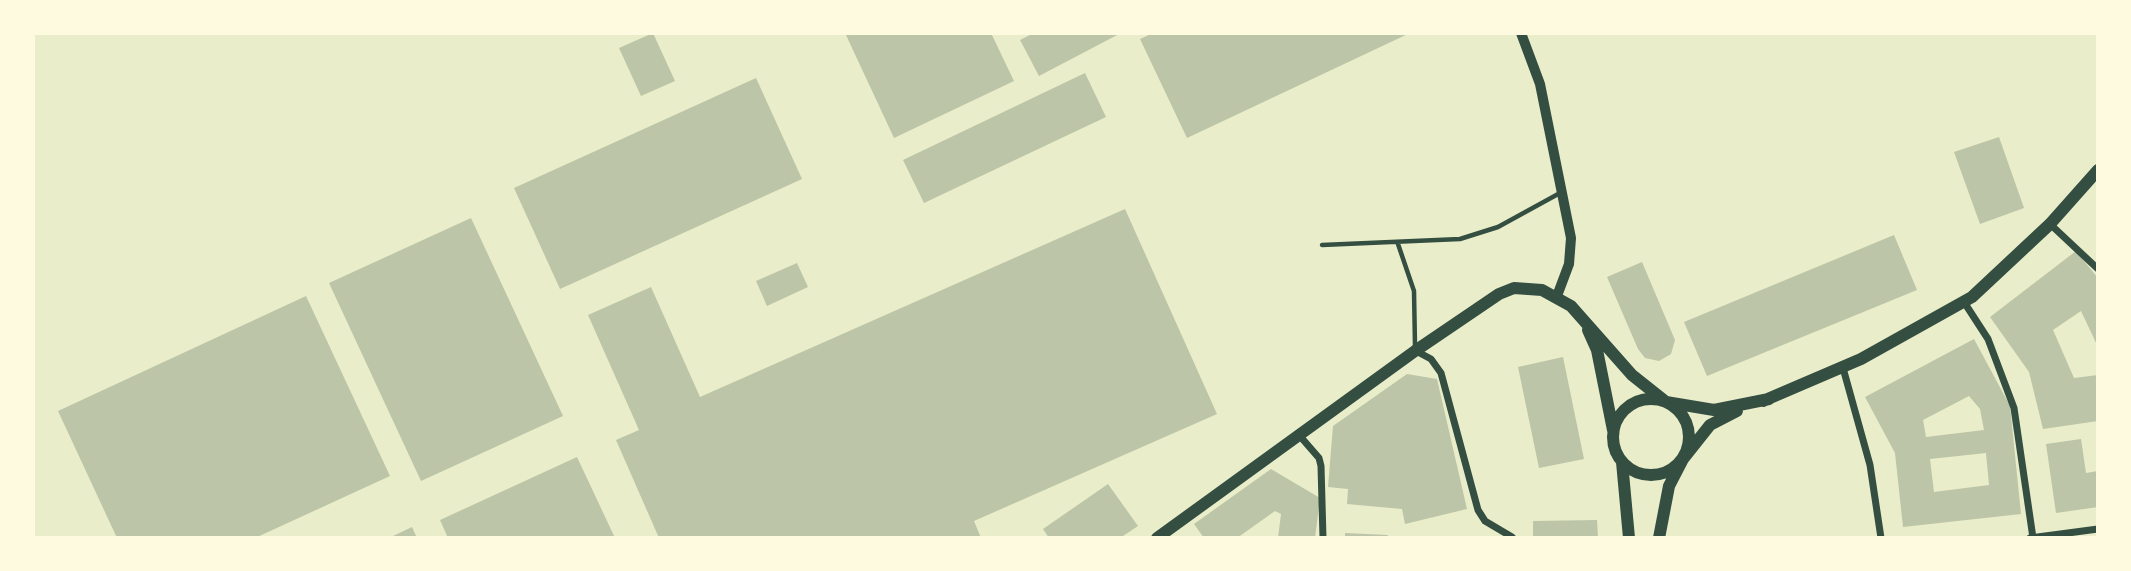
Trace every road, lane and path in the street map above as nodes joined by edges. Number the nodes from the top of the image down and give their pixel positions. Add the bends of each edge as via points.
1 (1521, 33) edge
2 (2098, 170) edge
3 (1560, 193) junction
4 (2050, 224) junction
5 (1398, 244) junction
6 (1322, 245) dead end
7 (2098, 269) edge
8 (1557, 296) junction
9 (1964, 302) junction
10 (1582, 316) junction
11 (1416, 351) junction
12 (1843, 368) junction
13 (1769, 399) junction
14 (1666, 402) junction
15 (1613, 431) junction
16 (1299, 435) junction
17 (1683, 459) junction
18 (1622, 462) junction
19 (2098, 528) edge
20 (1512, 537) edge
21 (1157, 538) edge
22 (1323, 538) edge
23 (1629, 538) edge
24 (1659, 538) edge
25 (1881, 538) edge
26 (2032, 538) edge

1 - 3 street via 1540,84
2 - 4 main road
3 - 5 lane via 1508,223 1471,237
3 - 8 street via 1571,254
4 - 7 street
4 - 9 main road
5 - 6 lane
5 - 11 lane via 1414,291
8 - 10 main road
8 - 11 main road via 1529,287 1505,290
9 - 12 main road
9 - 26 street via 1988,339 2012,400
10 - 14 main road via 1632,375
10 - 15 main road via 1597,350
11 - 16 main road
11 - 20 street via 1431,359 1441,373 1478,510 1491,525
12 - 13 main road
12 - 25 street via 1870,465
13 - 14 main road via 1714,410
13 - 17 main road via 1710,425
14 - 15 main road via 1632,403 1623,410
14 - 17 main road via 1684,416 1688,427 1690,438
15 - 18 main road via 1614,448
16 - 21 main road
16 - 22 street via 1321,466
17 - 18 main road via 1673,469 1653,476 1639,474
17 - 24 main road via 1669,486
18 - 23 main road
19 - 26 street

